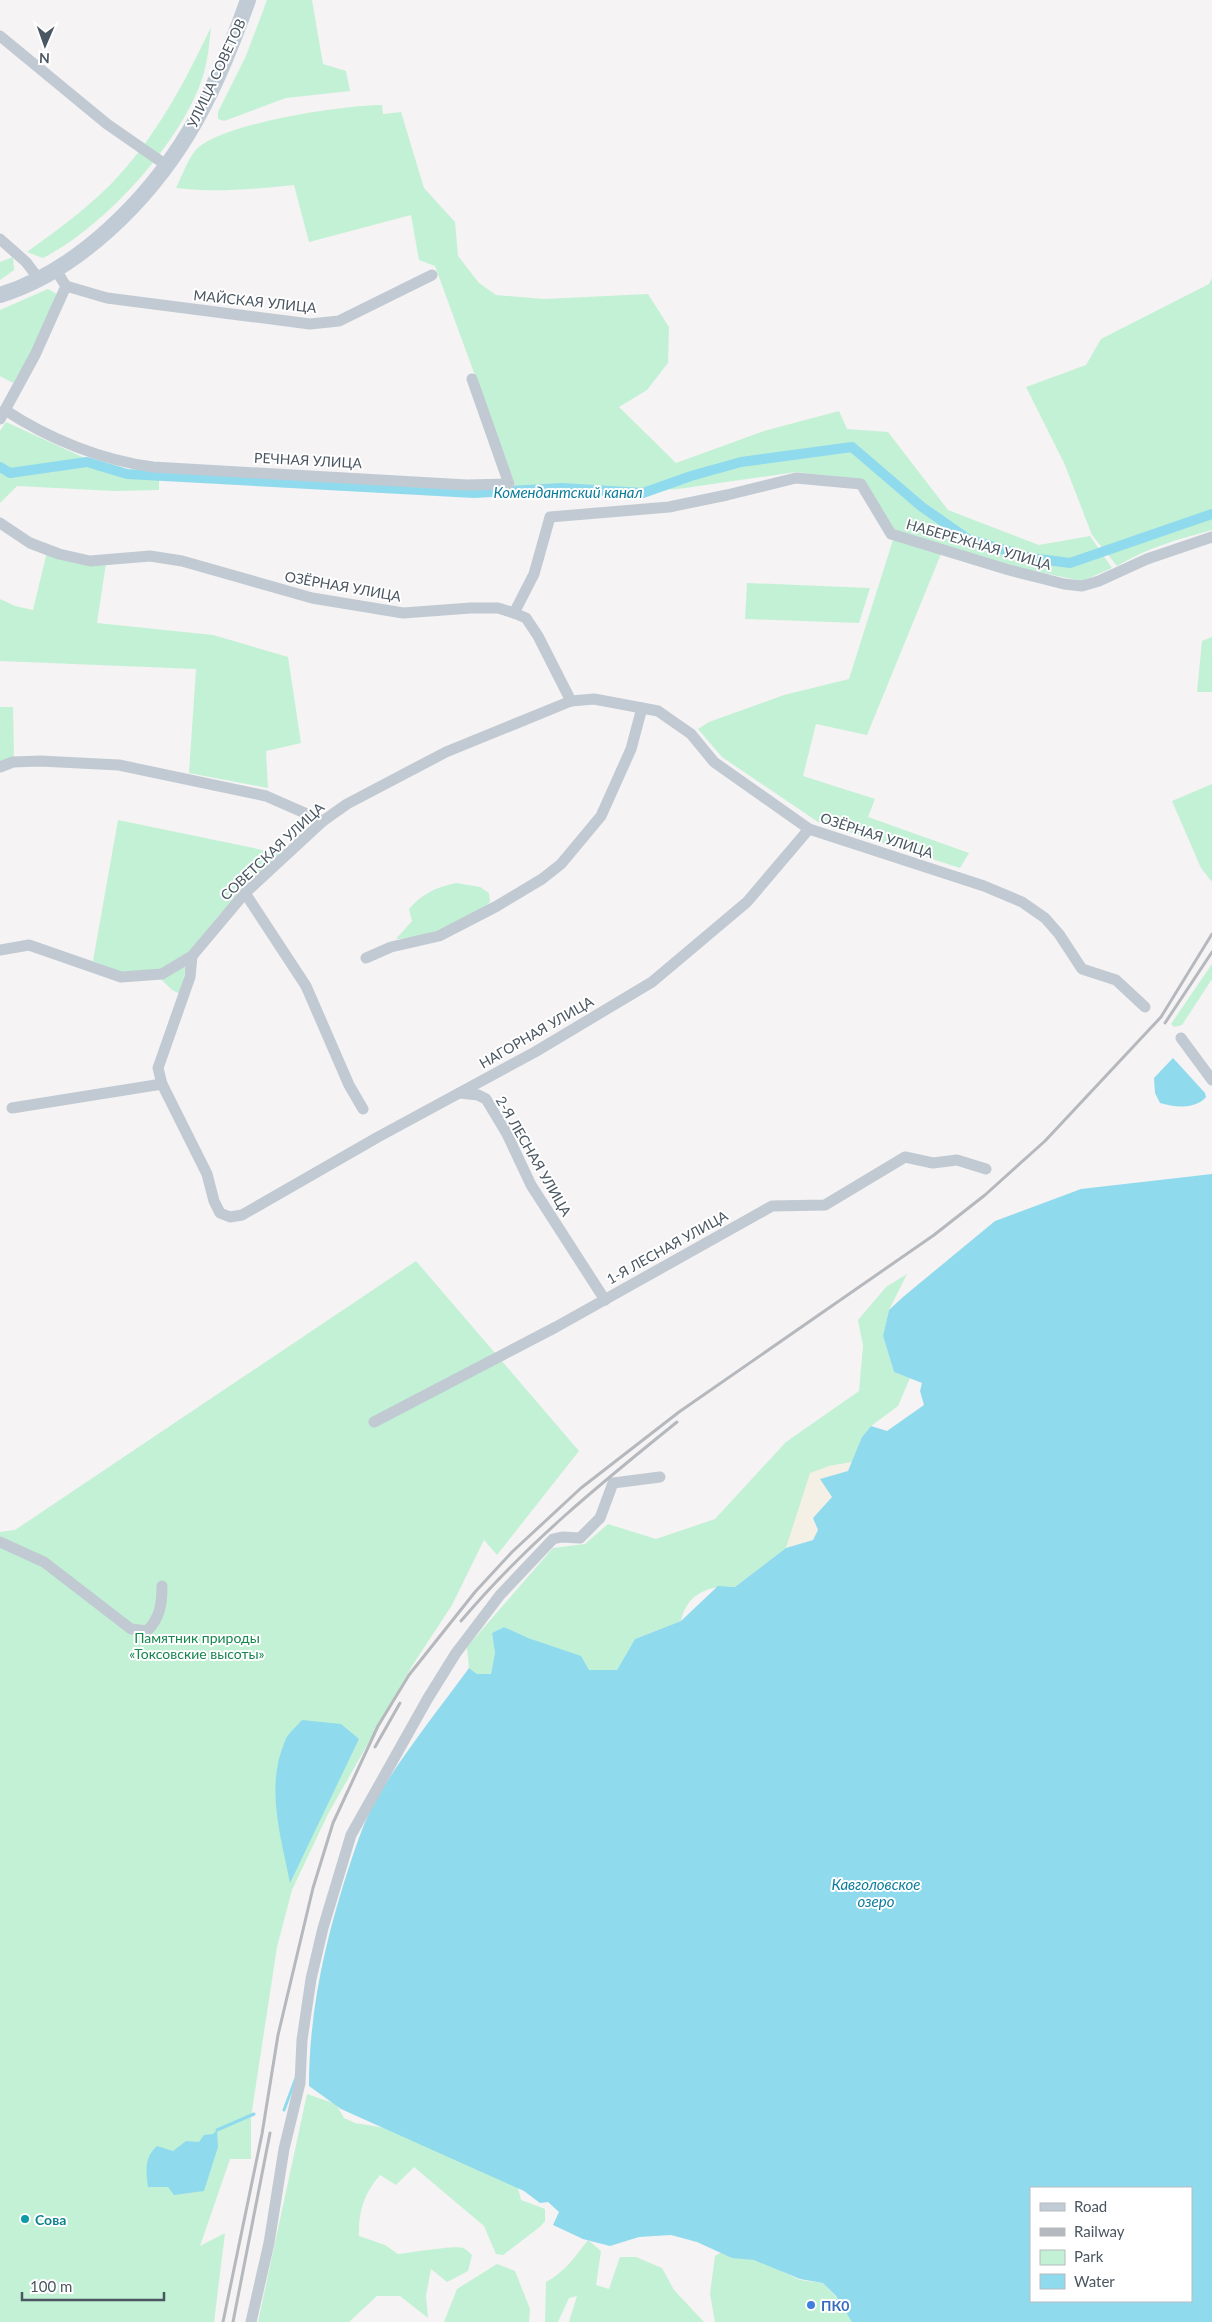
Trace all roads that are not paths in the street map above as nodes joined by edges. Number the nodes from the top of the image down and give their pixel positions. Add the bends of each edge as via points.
1 (248, 0) edge
2 (0, 36) edge
3 (166, 166) junction
4 (0, 240) edge
5 (54, 269) junction
6 (432, 275) dead end
7 (39, 279) junction
8 (66, 286) junction
9 (0, 295) edge
10 (472, 379) dead end
11 (2, 415) edge
12 (0, 523) edge
13 (1212, 537) edge
14 (514, 613) junction
15 (571, 701) junction
16 (642, 708) junction
17 (0, 768) edge
18 (324, 821) junction
19 (809, 829) junction
20 (245, 893) junction
21 (0, 950) edge
22 (192, 956) junction
23 (366, 958) dead end
24 (1145, 1007) dead end
25 (1181, 1038) dead end
26 (1212, 1080) edge
27 (162, 1084) junction
28 (460, 1093) junction
29 (12, 1108) dead end
30 (363, 1108) dead end
31 (986, 1169) dead end
32 (605, 1300) junction
33 (374, 1422) dead end
34 (660, 1477) dead end
35 (0, 1542) edge
36 (162, 1586) dead end
37 (251, 2322) edge

1 - 3 main road, УЛИЦА СОВЕТОВ via 210,92
2 - 3 street via 114,129
3 - 5 main road, УЛИЦА СОВЕТОВ via 101,235
4 - 7 street via 26,262
5 - 7 main road, УЛИЦА СОВЕТОВ
5 - 8 street
6 - 8 street, МАЙСКАЯ УЛИЦА via 339,321 310,324 107,298
7 - 9 main road, УЛИЦА СОВЕТОВ
8 - 11 street via 35,355
10 - 11 street, РЕЧНАЯ УЛИЦА via 509,484 467,485 121,462
12 - 14 street, ОЗЁРНАЯ УЛИЦА via 30,543 90,561 150,556 182,560 312,598 403,612 498,608
13 - 14 street, НАБЕРЕЖНАЯ УЛИЦА via 1147,559 1099,581 1082,586 1064,584 891,534 862,484 796,478 669,507 550,517 534,574
14 - 15 street, ОЗЁРНАЯ УЛИЦА via 526,618 538,636
15 - 16 street, ОЗЁРНАЯ УЛИЦА via 594,699
15 - 18 street, СОВЕТСКАЯ УЛИЦА via 446,752 379,786
16 - 19 street, ОЗЁРНАЯ УЛИЦА via 658,711 691,734 714,762
16 - 23 street via 631,749 601,816 561,864 542,879 439,936 390,947
17 - 18 street via 13,762 31,761 119,765 266,796
18 - 20 street, СОВЕТСКАЯ УЛИЦА
19 - 24 street, ОЗЁРНАЯ УЛИЦА via 984,886 1022,902 1050,923 1082,969 1116,980
19 - 28 street, НАГОРНАЯ УЛИЦА via 747,902 652,982
20 - 22 street, СОВЕТСКАЯ УЛИЦА
20 - 30 street via 306,986 349,1085
21 - 22 street, СОВЕТСКАЯ УЛИЦА via 28,945 122,977 162,974
22 - 27 street via 190,977 158,1068
25 - 26 street
27 - 28 street, НАГОРНАЯ УЛИЦА via 207,1174 220,1213 230,1217 242,1216
27 - 29 street
28 - 32 street, 2-Я ЛЕСНАЯ УЛИЦА via 486,1099 507,1134 530,1185
31 - 32 street, 1-Я ЛЕСНАЯ УЛИЦА via 957,1160 933,1163 905,1157 825,1205 772,1206
32 - 33 street, 1-Я ЛЕСНАЯ УЛИЦА
34 - 37 street via 613,1483 600,1518 580,1538 553,1539 500,1595 456,1653 428,1698 352,1835 311,1979 302,2040 300,2083
35 - 36 street via 44,1562 131,1629 148,1631 155,1623 162,1606

